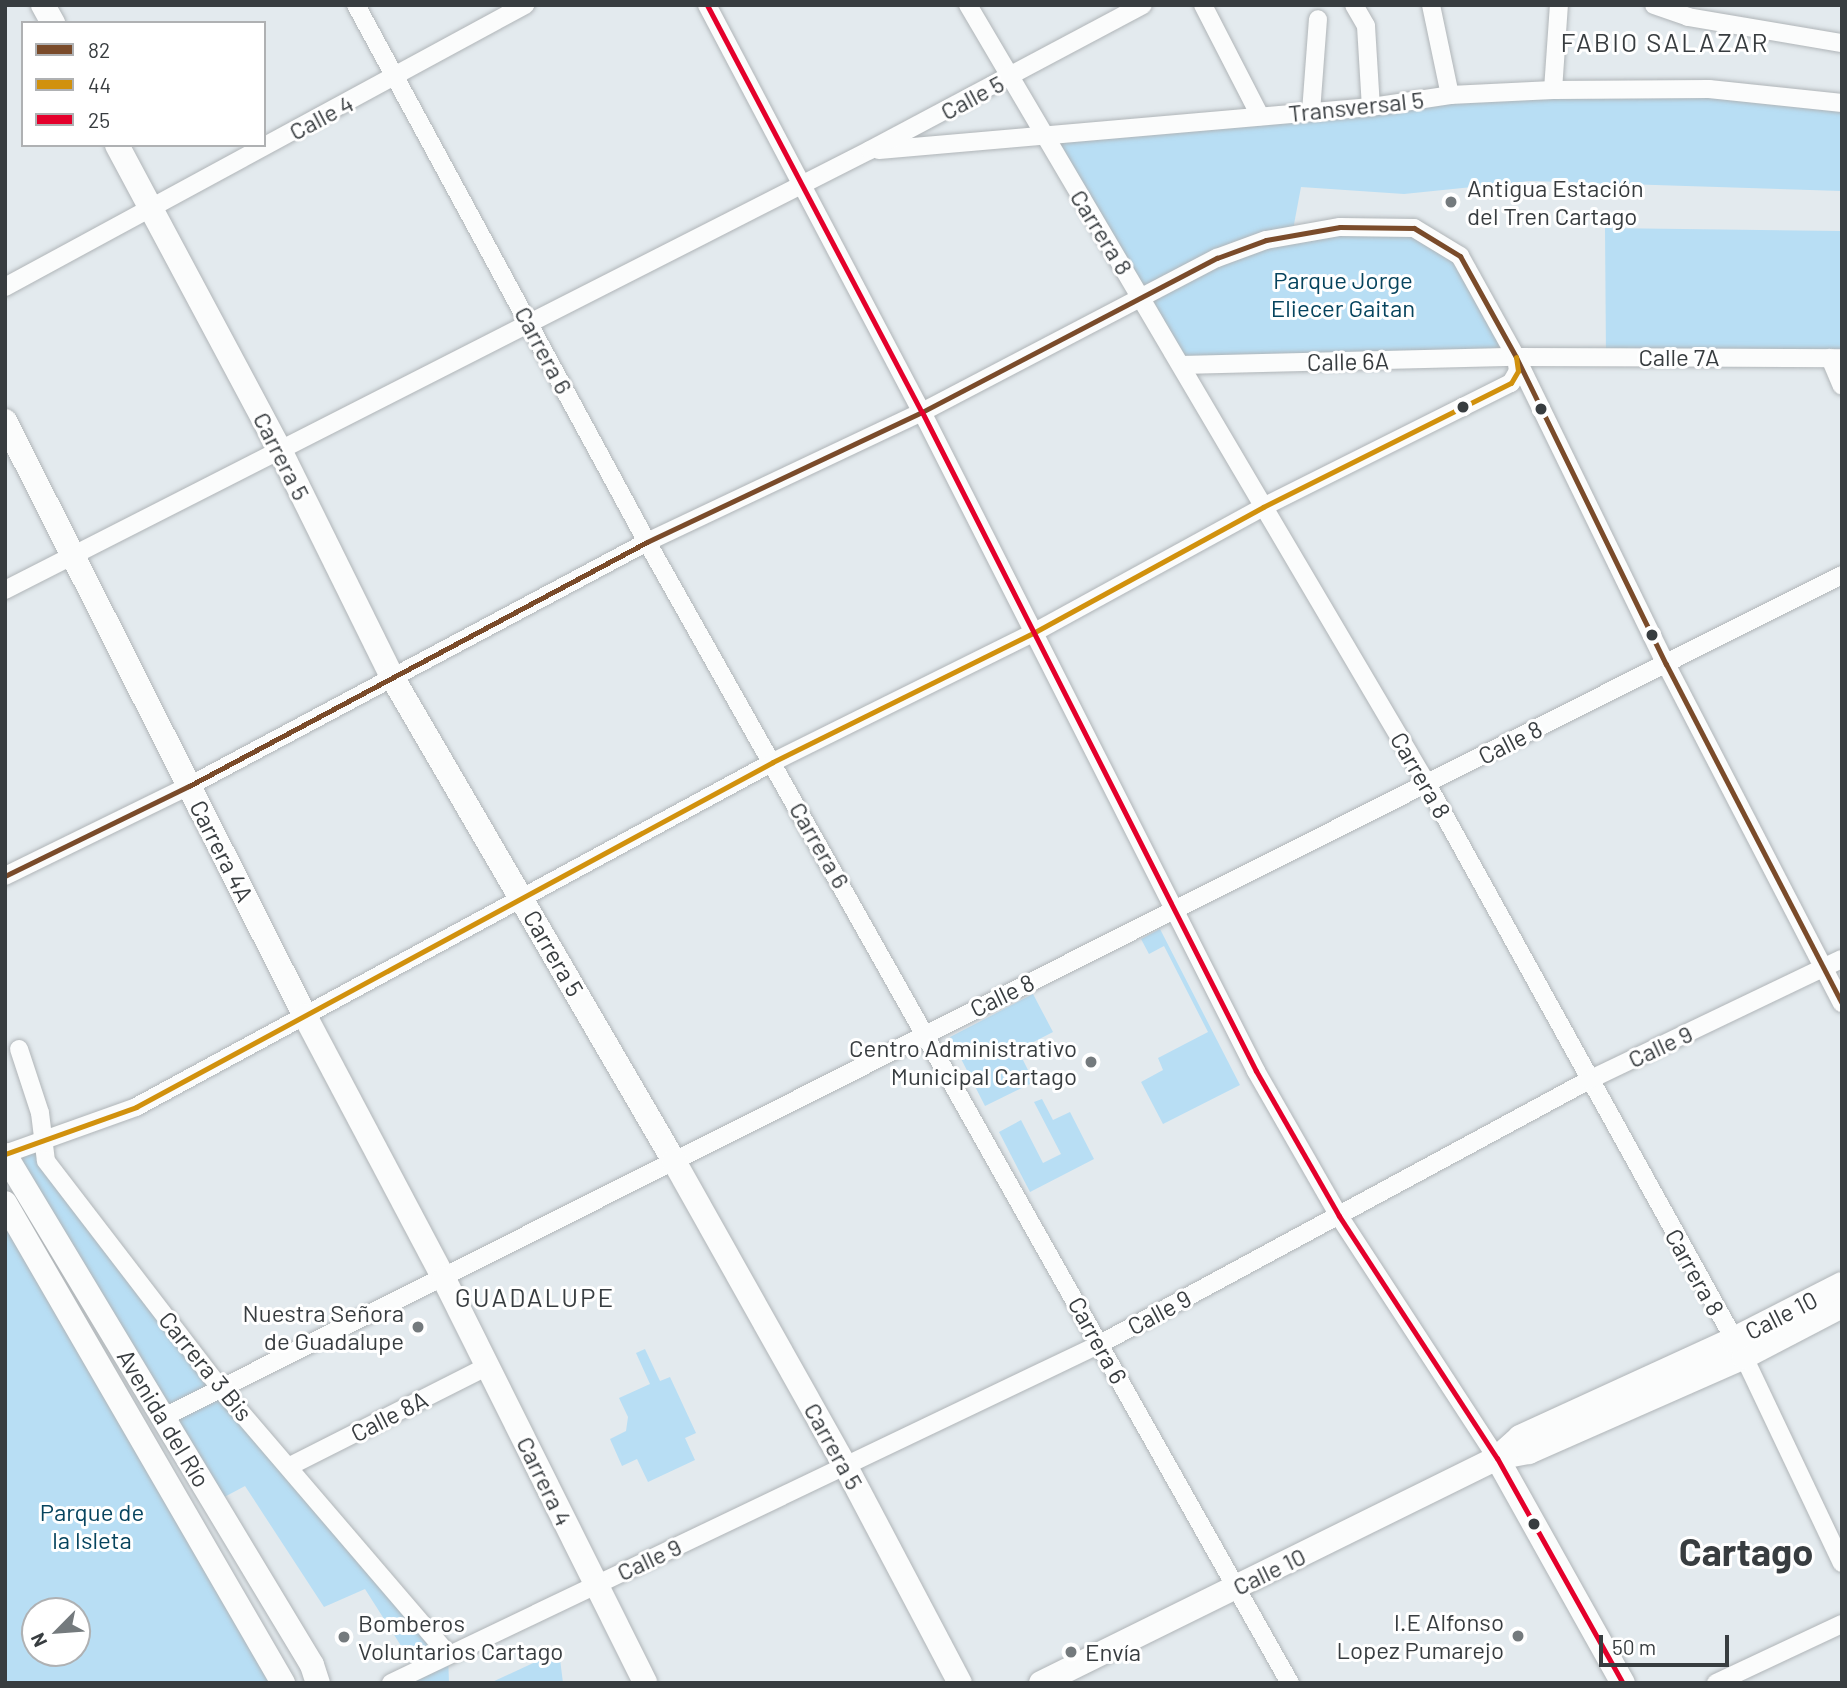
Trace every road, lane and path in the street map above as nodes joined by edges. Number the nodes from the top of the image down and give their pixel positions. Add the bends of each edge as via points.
1 (44, 5) edge
2 (356, 5) edge
3 (525, 5) edge
4 (707, 5) edge
5 (968, 5) edge
6 (1143, 5) edge
7 (1203, 5) edge
8 (1354, 5) edge
9 (1431, 5) edge
10 (1559, 5) edge
11 (1654, 5) edge
12 (1686, 11) edge
13 (1318, 19) dead end
14 (52, 21) edge
15 (1842, 43) edge
16 (1012, 76) junction
17 (396, 78) junction
18 (1553, 90) junction
19 (1450, 95) junction
20 (1842, 103) edge
21 (1371, 107) junction
22 (1311, 112) junction
23 (1260, 116) junction
24 (1044, 137) junction
25 (266, 146) edge
26 (118, 147) edge
27 (265, 147) edge
28 (870, 150) junction
29 (799, 183) junction
30 (149, 208) junction
31 (5, 287) edge
32 (1141, 296) junction
33 (529, 321) junction
34 (1516, 357) junction
35 (1836, 358) edge
36 (1181, 365) junction
37 (1842, 386) edge
38 (922, 412) junction
39 (5, 421) edge
40 (279, 448) junction
41 (1263, 507) junction
42 (647, 542) junction
43 (72, 555) junction
44 (1842, 575) edge
45 (5, 590) edge
46 (1033, 633) junction
47 (1666, 664) junction
48 (391, 675) junction
49 (773, 762) junction
50 (1427, 784) junction
51 (189, 786) junction
52 (5, 876) edge
53 (522, 898) junction
54 (1172, 911) junction
55 (1842, 959) edge
56 (1825, 968) junction
57 (1842, 1003) edge
58 (305, 1016) junction
59 (926, 1032) junction
60 (19, 1049) dead end
61 (1589, 1080) junction
62 (42, 1140) junction
63 (5, 1154) edge
64 (674, 1161) junction
65 (5, 1203) edge
66 (1339, 1216) junction
67 (444, 1279) junction
68 (1842, 1284) edge
69 (1842, 1306) edge
70 (1100, 1344) junction
71 (1738, 1348) junction
72 (488, 1366) junction
73 (220, 1388) junction
74 (164, 1417) junction
75 (1497, 1458) junction
76 (290, 1466) junction
77 (846, 1467) junction
78 (1842, 1563) edge
79 (597, 1583) junction
80 (1234, 1589) junction
81 (1842, 1624) edge
82 (448, 1654) junction
83 (283, 1683) edge
84 (318, 1683) edge
85 (391, 1683) edge
86 (645, 1683) edge
87 (960, 1683) edge
88 (1041, 1683) edge
89 (1290, 1683) edge
90 (1623, 1683) edge
91 (1716, 1683) edge

1 - 14 main road
2 - 17 street, Carrera 6
3 - 17 street, Calle 4
4 - 29 street
5 - 16 street, Carrera 8
6 - 16 street, Calle 5
7 - 23 street
8 - 21 street via 1366,26
9 - 19 street
10 - 18 street
11 - 12 street
12 - 15 street
13 - 22 street
16 - 24 street, Carrera 8
16 - 28 street, Calle 5
17 - 25 street, Calle 4
17 - 33 street, Carrera 6
18 - 19 street, Transversal 5
18 - 20 street, Transversal 5 via 1709,89
19 - 21 street, Transversal 5
21 - 22 street, Transversal 5
22 - 23 street, Transversal 5
23 - 24 street, Transversal 5
24 - 28 street, Transversal 5
24 - 32 street, Carrera 8
26 - 30 main road, Carrera 5
27 - 30 street, Calle 4
28 - 29 street, Calle 5
29 - 33 street, Calle 5
29 - 38 street
30 - 31 street, Calle 4
30 - 40 main road, Carrera 5
32 - 34 street via 1217,258 1266,240 1340,226 1414,229 1460,256
32 - 36 street, Carrera 8
32 - 38 street
33 - 40 street, Calle 5
33 - 42 street, Carrera 6
34 - 35 street, Calle 7A
34 - 36 street, Calle 6A
34 - 41 street via 1518,371 1511,383
34 - 47 street
35 - 37 street
36 - 41 street, Carrera 8
38 - 42 street
38 - 46 street
39 - 43 main road, Carrera 4A
40 - 43 street, Calle 5
40 - 48 main road, Carrera 5
41 - 46 street
41 - 50 street, Carrera 8
42 - 48 street
42 - 49 street, Carrera 6
43 - 45 street, Calle 5
43 - 51 main road, Carrera 4A
44 - 47 street, Calle 8
46 - 49 street
46 - 54 street
47 - 50 street, Calle 8
47 - 56 street
48 - 51 street
48 - 53 main road, Carrera 5
49 - 53 street
49 - 59 street, Carrera 6
50 - 54 street, Calle 8
50 - 61 street, Carrera 8
51 - 52 street
51 - 58 main road, Carrera 4A
53 - 58 street
53 - 64 main road, Carrera 5
54 - 59 street, Calle 8
54 - 66 street
55 - 56 street, Calle 9
56 - 57 street
56 - 61 street, Calle 9
58 - 62 street via 136,1107
58 - 67 main road, Carrera 4A
59 - 64 street, Calle 8
59 - 70 street, Carrera 6
60 - 62 street, Carrera 3 Bis via 40,1113
61 - 66 street, Calle 9
61 - 71 street, Carrera 8
62 - 63 street
62 - 73 street, Carrera 3 Bis via 46,1161
63 - 74 main road, Avenida del Río
64 - 67 street, Calle 8
64 - 77 main road, Carrera 5
65 - 83 main road, Avenida del Río
66 - 70 street, Calle 9
66 - 75 street
67 - 72 main road, Carrera 4
67 - 73 street, Calle 8
68 - 71 main road, Calle 10
69 - 71 main road, Calle 10
70 - 77 street, Calle 9
70 - 80 street, Carrera 6
71 - 75 main road, Calle 10 via 1520,1437
71 - 78 street, Carrera 8
72 - 76 street, Calle 8A
72 - 79 main road, Carrera 4
73 - 74 street, Calle 8
73 - 76 street, Carrera 3 Bis
74 - 84 main road, Avenida del Río via 312,1665
75 - 80 main road, Calle 10
75 - 90 main road
76 - 82 street, Carrera 3 Bis
77 - 79 street, Calle 9
77 - 87 main road, Carrera 5
79 - 82 street, Calle 9
79 - 86 main road, Carrera 4
80 - 88 main road, Calle 10
80 - 89 street, Carrera 6
81 - 91 street
82 - 85 street, Calle 9

